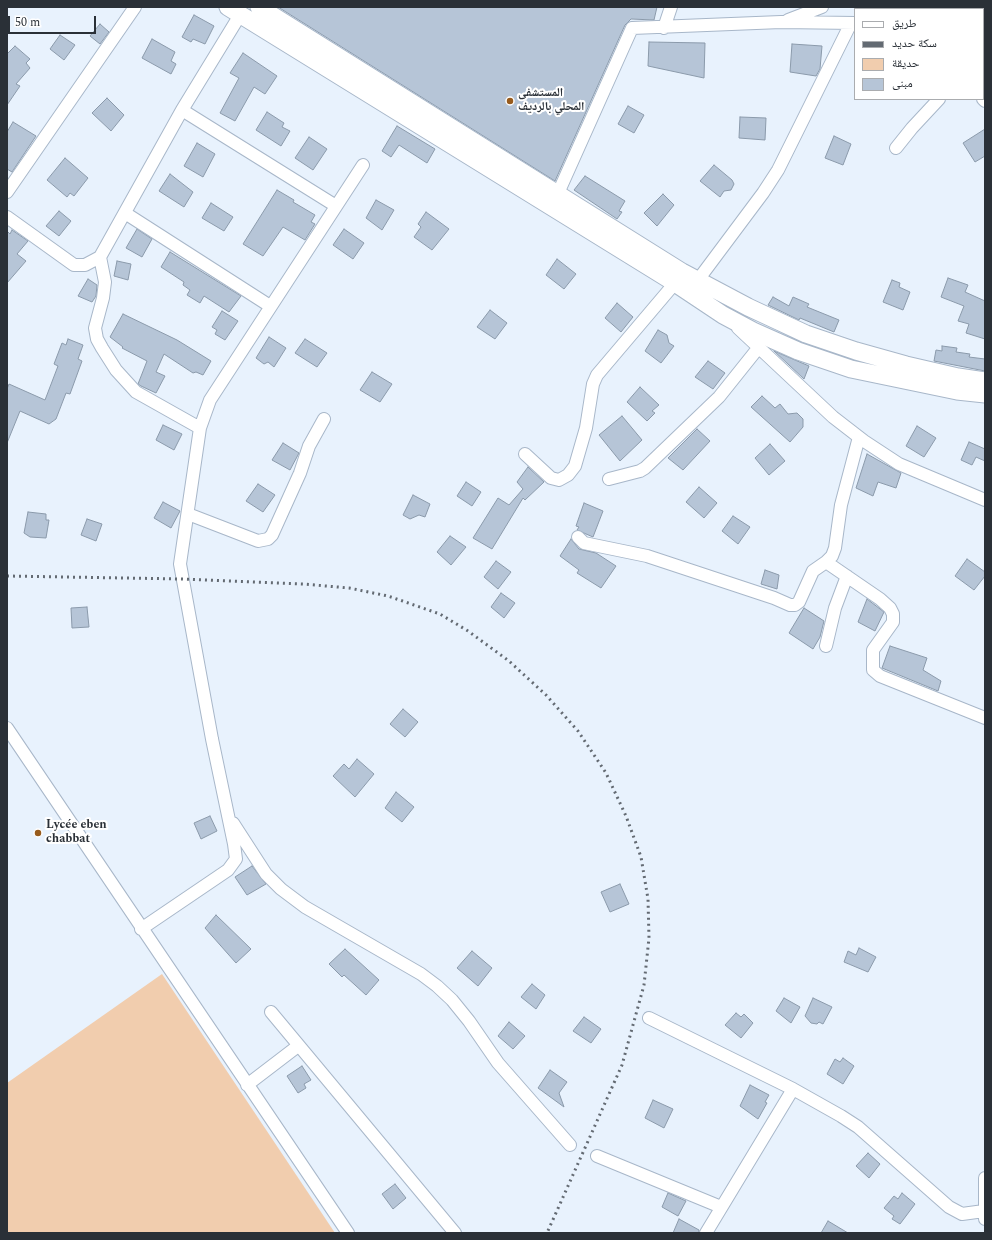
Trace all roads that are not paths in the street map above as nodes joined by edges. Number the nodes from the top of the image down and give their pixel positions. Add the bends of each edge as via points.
1 (135, 7) edge
2 (259, 7) edge
3 (671, 7) edge
4 (822, 7) edge
5 (234, 11) edge
6 (781, 22) junction
7 (853, 23) edge
8 (664, 28) junction
9 (938, 100) edge
10 (182, 110) junction
11 (896, 148) dead end
12 (364, 165) dead end
13 (7, 192) edge
14 (555, 200) junction
15 (336, 206) junction
16 (125, 213) junction
17 (7, 216) edge
18 (100, 257) junction
19 (698, 280) junction
20 (675, 282) junction
21 (270, 306) junction
22 (724, 315) junction
23 (759, 347) junction
24 (985, 380) edge
25 (985, 394) edge
26 (324, 419) dead end
27 (200, 428) junction
28 (859, 437) junction
29 (525, 454) dead end
30 (609, 479) dead end
31 (985, 500) edge
32 (188, 514) junction
33 (578, 537) dead end
34 (826, 562) junction
35 (847, 576) junction
36 (826, 646) dead end
37 (985, 718) edge
38 (7, 728) edge
39 (229, 817) junction
40 (141, 929) junction
41 (271, 1012) dead end
42 (649, 1018) dead end
43 (298, 1046) junction
44 (247, 1085) junction
45 (793, 1089) junction
46 (570, 1145) dead end
47 (596, 1156) dead end
48 (985, 1178) edge
49 (721, 1207) junction
50 (984, 1215) edge
51 (348, 1233) edge
52 (455, 1233) edge
53 (706, 1233) edge

1 - 13 street
2 - 14 main road
3 - 8 street
4 - 6 street
5 - 10 street
5 - 14 main road
6 - 7 street
6 - 8 street
7 - 19 street via 778,170
8 - 14 street via 632,28
9 - 11 street
10 - 15 street
10 - 16 street
12 - 15 street
14 - 19 main road
14 - 20 main road
15 - 21 street
16 - 18 street
16 - 21 street
17 - 18 street via 74,265 85,265
18 - 27 street via 105,282 95,328 102,348 116,370 136,392
19 - 24 main road via 806,334 906,365 958,377
20 - 22 main road
20 - 29 street via 597,375 576,466 559,480 551,478
21 - 27 street via 210,400
22 - 23 street
22 - 25 main road via 798,351 851,369 957,391
23 - 28 street via 833,417
23 - 30 street via 719,396 645,468
26 - 32 street via 309,446 300,472 268,539 258,541
27 - 32 street
28 - 31 street via 899,464
28 - 34 street via 840,505 835,548
32 - 39 street via 181,548 182,579
33 - 34 street via 584,543 647,556 790,605 799,602 813,571
34 - 35 street
35 - 36 street via 835,608
35 - 37 street via 880,599 893,614 891,626 873,650 873,670 880,676
38 - 40 street
39 - 40 street via 236,852 234,864
39 - 46 street via 266,874 281,889 305,907 421,974 452,1000 498,1062
40 - 44 street
41 - 43 street
42 - 45 street
43 - 44 street
43 - 52 street
44 - 51 street
45 - 49 street
45 - 50 street via 858,1127 948,1207 962,1214
47 - 49 street
48 - 50 street
49 - 53 street

